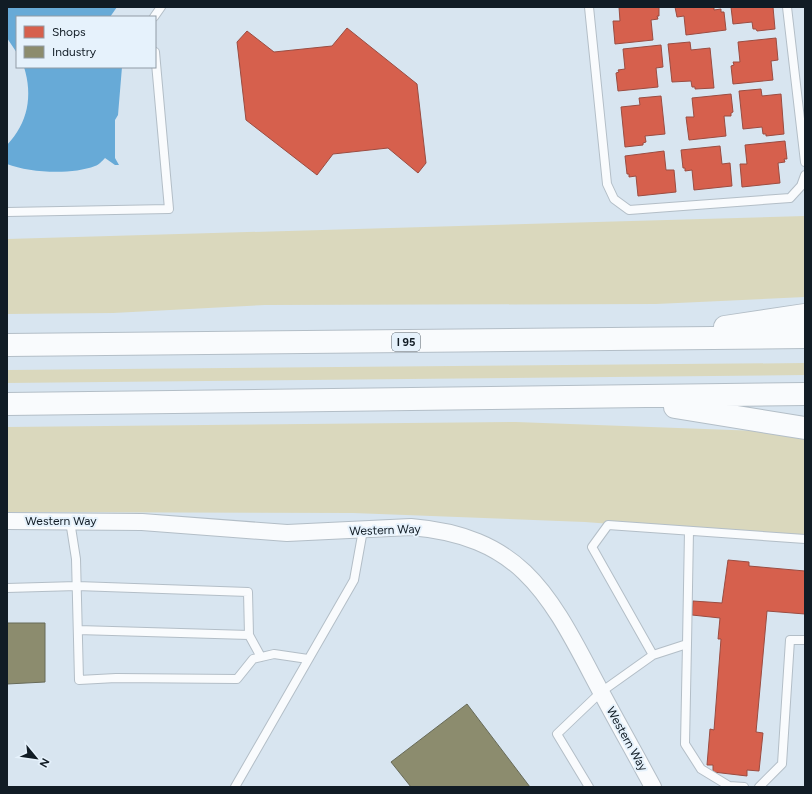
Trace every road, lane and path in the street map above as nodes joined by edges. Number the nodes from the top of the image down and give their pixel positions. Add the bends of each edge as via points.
1 (160, 7) edge
2 (589, 7) edge
3 (787, 7) edge
4 (155, 16) edge
5 (156, 63) edge
6 (805, 162) edge
7 (805, 175) edge
8 (7, 212) edge
9 (805, 314) edge
10 (805, 337) edge
11 (648, 340) junction
12 (7, 345) edge
13 (805, 394) edge
14 (618, 397) junction
15 (7, 404) edge
16 (805, 428) edge
17 (7, 521) edge
18 (70, 521) junction
19 (363, 530) junction
20 (689, 531) junction
21 (805, 539) edge
22 (77, 586) junction
23 (7, 588) edge
24 (78, 630) junction
25 (249, 635) junction
26 (805, 640) edge
27 (687, 644) junction
28 (653, 655) junction
29 (261, 657) junction
30 (308, 659) junction
31 (601, 692) junction
32 (235, 787) edge
33 (589, 787) edge
34 (653, 787) edge
35 (744, 787) edge
36 (759, 787) edge

1 - 4 lane
2 - 7 lane via 607,184 614,199 629,210 790,198 801,186
3 - 6 lane
5 - 8 lane via 169,209
9 - 11 highway
10 - 11 highway, I 95
11 - 12 highway, I 95
13 - 14 highway
14 - 15 highway
14 - 16 highway
17 - 18 street, Western Way
18 - 19 street, Western Way via 142,522 287,533
18 - 22 lane
19 - 30 lane via 354,580
19 - 31 street, Western Way via 386,527 431,529 471,538 505,556 525,572 547,598 571,634
20 - 21 lane
20 - 27 lane
20 - 28 lane via 608,525 592,546
22 - 23 lane
22 - 24 lane
22 - 25 lane via 248,592
24 - 25 lane
24 - 29 lane via 78,680 237,679 253,659
25 - 29 lane
26 - 36 lane via 790,640 782,764
27 - 28 lane
27 - 35 lane via 685,744 701,770 729,786
28 - 31 lane
29 - 30 lane via 274,654
30 - 32 lane
31 - 33 lane via 557,734
31 - 34 street, Western Way

